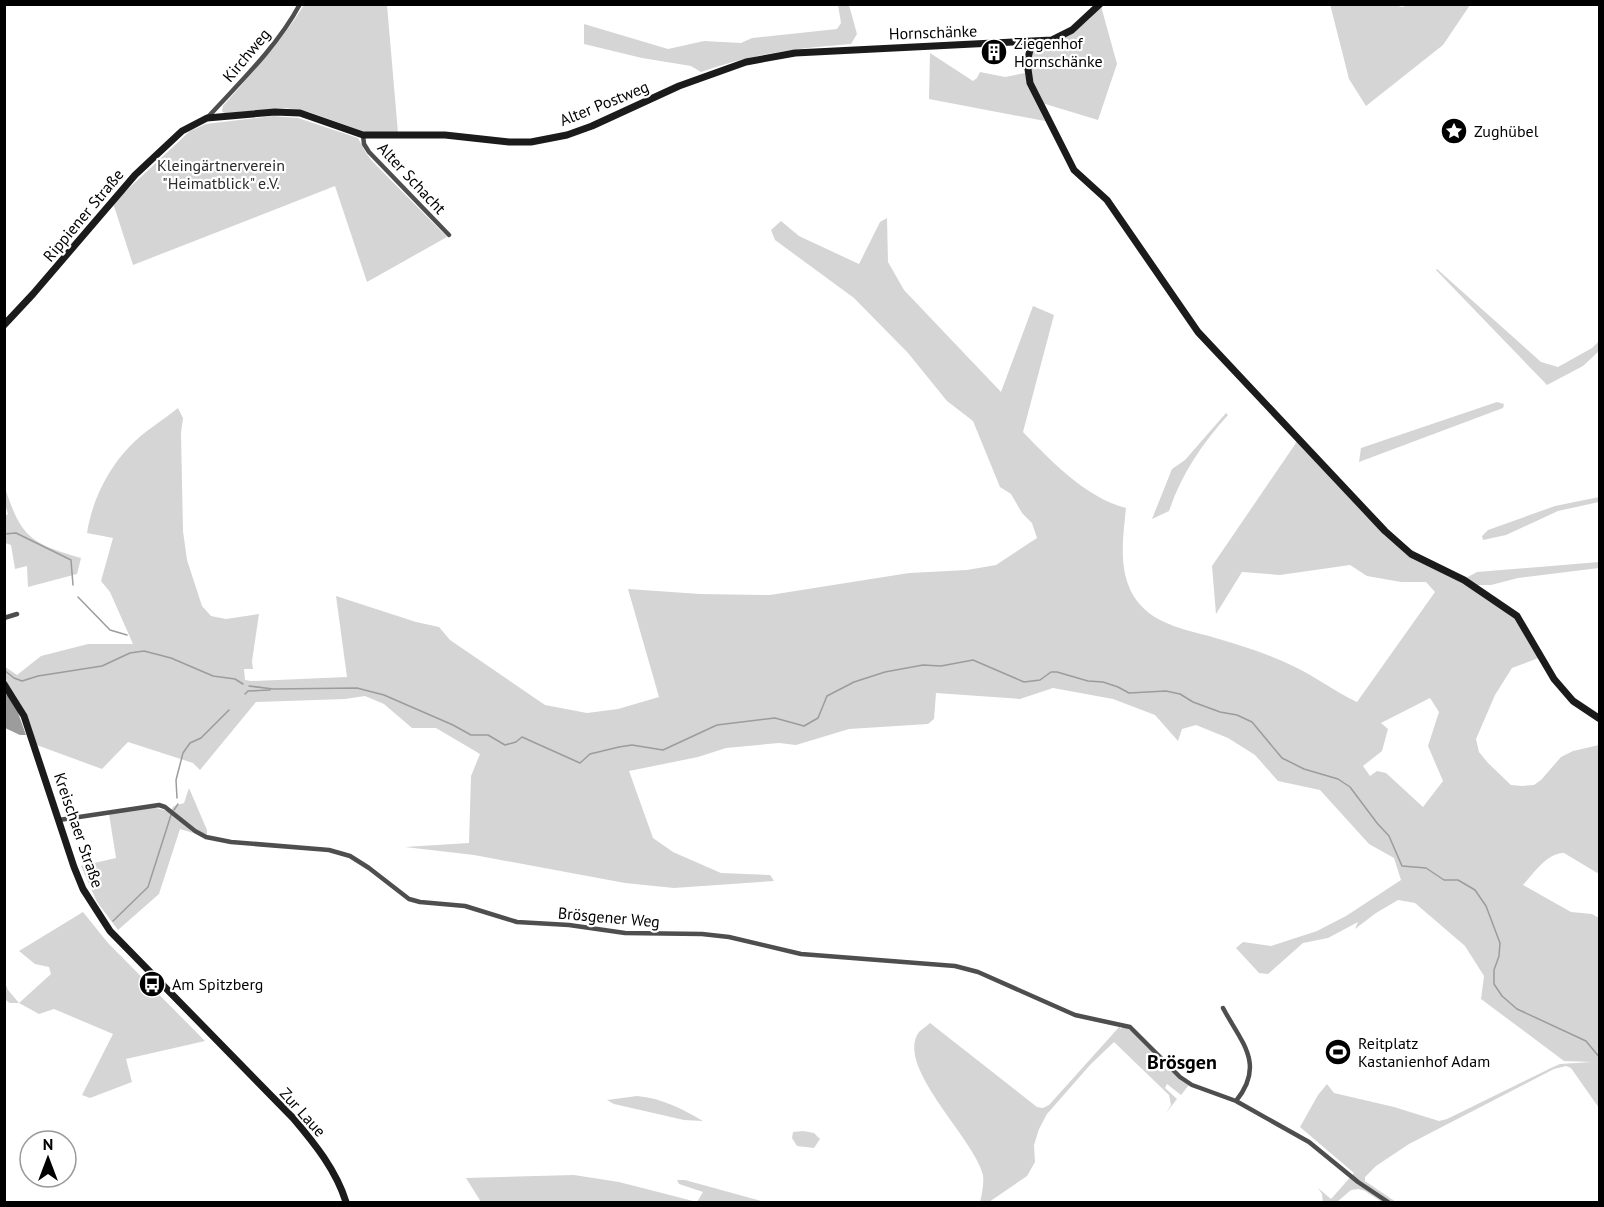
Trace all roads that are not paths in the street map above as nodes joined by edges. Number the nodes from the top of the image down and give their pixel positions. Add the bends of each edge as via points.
1 (300, 4) edge
2 (1100, 4) edge
3 (1032, 42) junction
4 (865, 48) joint
5 (207, 118) junction
6 (363, 135) junction
7 (449, 235) dead end
8 (4, 325) edge
9 (17, 614) dead end
10 (4, 618) edge
11 (4, 684) edge
12 (1599, 719) edge
13 (59, 820) junction
14 (1223, 1008) dead end
15 (225, 1049) joint
16 (1236, 1101) junction
17 (345, 1203) edge
18 (1388, 1203) edge

1 - 5 street, Kirchweg via 292,19
2 - 3 street via 1061,37
3 - 4 street, Hornschänke
3 - 12 street via 1027,71 1030,83 1074,170 1107,200 1198,333 1385,531 1411,554 1464,580 1517,616 1554,679 1574,701
4 - 6 street, Alter Postweg via 795,53 729,67 592,126 531,142 445,135
5 - 6 street, Alter Postweg via 300,113
5 - 8 street, Rippiener Straße via 186,128 135,175
6 - 7 street, Alter Schacht via 369,152
9 - 10 street
11 - 13 street, Kreischaer Straße via 24,716
13 - 15 street, Kreischaer Straße via 83,889 110,931
13 - 16 street, Brösgener Weg via 159,805 206,837 329,850 350,856 420,903 465,906 517,922 625,933 702,934 801,954 955,966 978,972 1075,1015 1130,1027 1180,1077
14 - 16 street via 1250,1063 1248,1082
15 - 17 street, Zur Laue via 313,1142 333,1172
16 - 18 street, Brösgener Weg via 1315,1146

